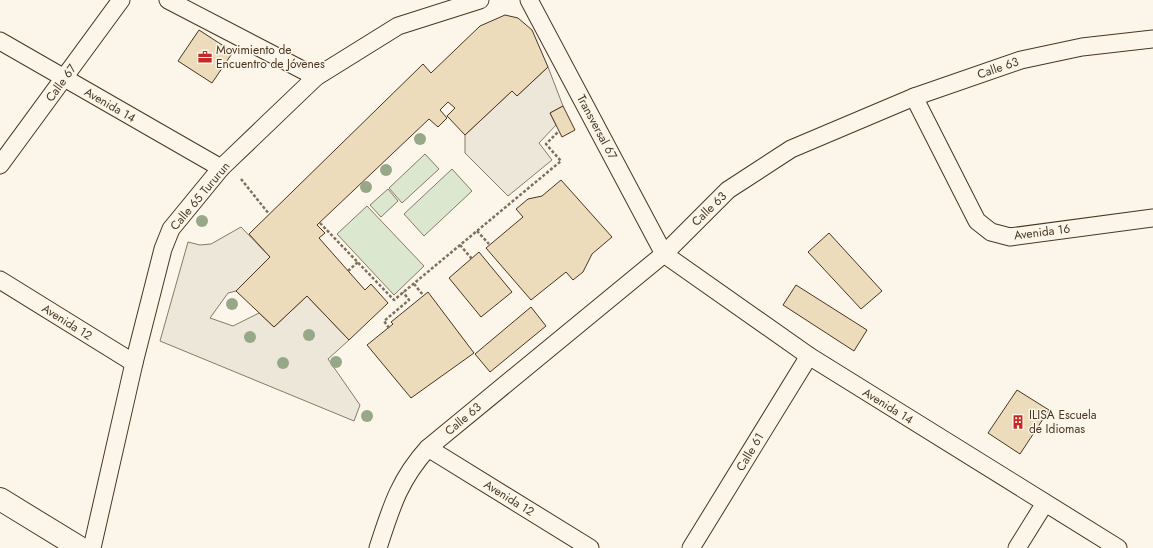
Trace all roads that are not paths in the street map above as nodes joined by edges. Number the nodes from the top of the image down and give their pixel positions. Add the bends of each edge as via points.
1 (121, 0) edge
2 (168, 0) edge
3 (480, 0) edge
4 (530, 0) edge
5 (1153, 39) edge
6 (0, 41) edge
7 (316, 77) junction
8 (64, 79) junction
9 (914, 97) junction
10 (0, 165) edge
11 (221, 168) junction
12 (1153, 218) edge
13 (664, 254) junction
14 (0, 280) edge
15 (809, 356) junction
16 (134, 363) junction
17 (428, 448) junction
18 (0, 499) edge
19 (1045, 503) junction
20 (80, 548) edge
21 (92, 548) edge
22 (378, 548) edge
23 (590, 548) edge
24 (691, 548) edge
25 (1017, 548) edge
26 (1118, 548) edge

1 - 8 street, Calle 67
2 - 7 street
3 - 7 street, Calle 65 Tururun via 398,26
4 - 13 street, Transversal 67
5 - 9 street, Calle 63 via 1082,47 1021,60
6 - 8 street, Avenida 14
7 - 11 street, Calle 65 Tururun
8 - 10 street, Calle 67
8 - 11 street, Avenida 14
9 - 12 street, Avenida 16 via 977,221 991,232 1010,237
9 - 13 street, Calle 63 via 791,149 728,190
11 - 16 street, Calle 65 Tururun via 171,229 163,248
13 - 15 street, Avenida 14
13 - 17 street, Calle 63
14 - 16 street, Avenida 12
15 - 19 street, Avenida 14
15 - 24 street, Calle 61
16 - 21 street, Calle 65 Tururun
17 - 22 street, Calle 63 via 413,464 395,497
17 - 23 street, Avenida 12
18 - 20 street
19 - 25 street
19 - 26 street, Avenida 14

